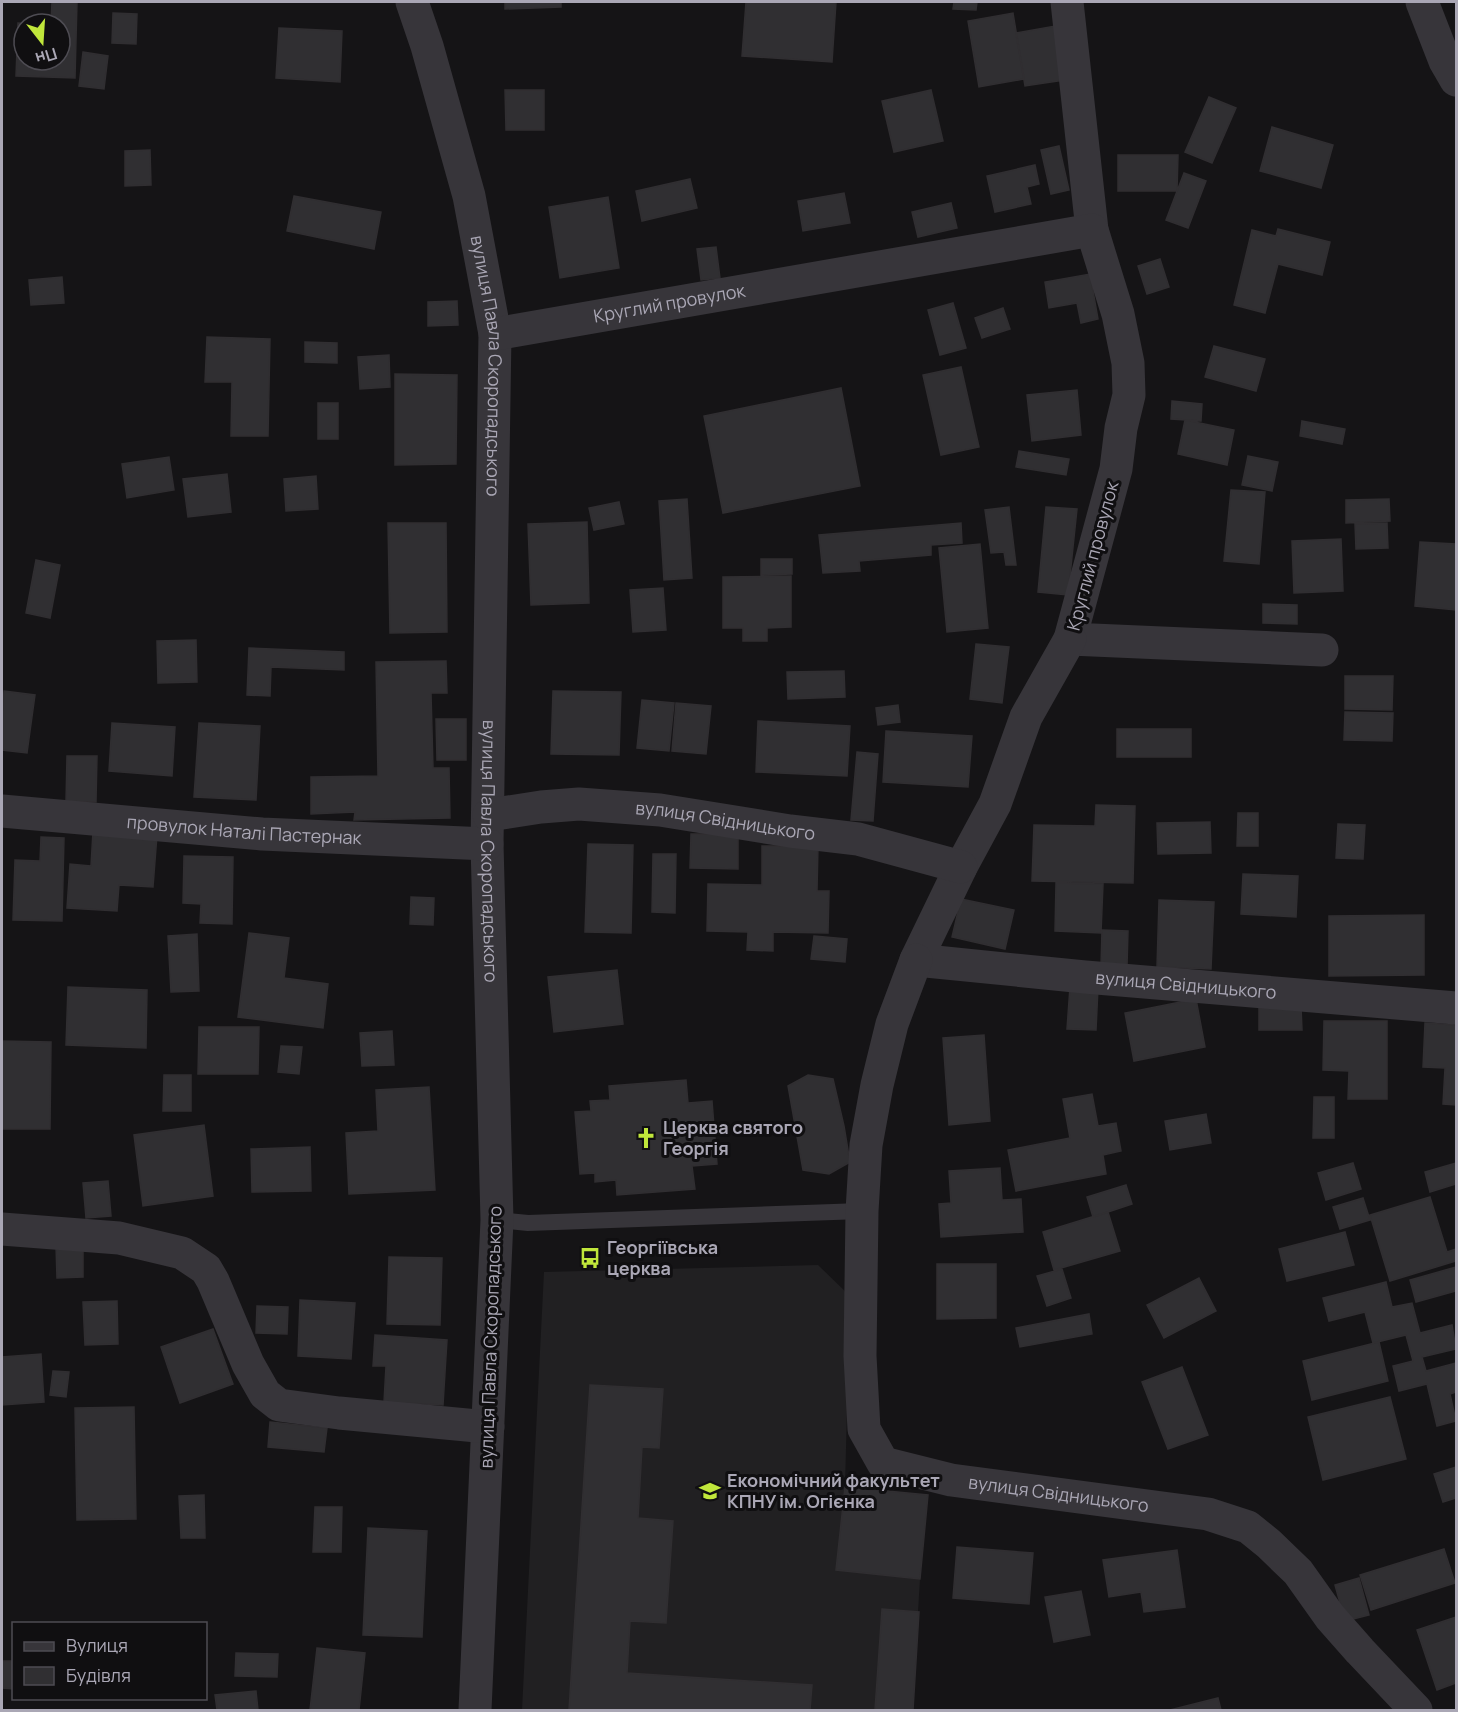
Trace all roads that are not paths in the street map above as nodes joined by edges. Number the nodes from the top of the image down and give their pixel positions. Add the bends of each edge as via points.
1 (412, 2) edge
2 (1067, 2) edge
3 (1422, 2) edge
4 (1456, 80) edge
5 (1092, 230) junction
6 (495, 334) junction
7 (1070, 639) junction
8 (1322, 650) dead end
9 (2, 811) edge
10 (488, 830) junction
11 (960, 867) junction
12 (916, 960) junction
13 (1456, 1008) edge
14 (862, 1211) junction
15 (497, 1220) junction
16 (2, 1229) edge
17 (488, 1427) junction
18 (475, 1710) edge
19 (1416, 1710) edge

1 - 6 street, вулиця Павла Скоропадського via 469,196
2 - 5 street, Круглий провулок
3 - 4 street
5 - 6 street, Круглий провулок
5 - 7 street, Круглий провулок via 1118,314 1128,363 1129,395 1116,469
6 - 10 street, вулиця Павла Скоропадського
7 - 8 street, Круглий провулок
7 - 11 street, вулиця Свідницького via 1026,717 995,804
9 - 10 street, провулок Наталі Пастернак via 262,834
10 - 11 street, вулиця Свідницького via 541,807 579,804 660,810 858,839
10 - 15 street, вулиця Павла Скоропадського
11 - 12 street, вулиця Свідницького
12 - 13 street, вулиця Свідницького
12 - 14 street, вулиця Свідницького via 892,1024 877,1085 866,1145
14 - 15 lane via 528,1223
14 - 19 street, вулиця Свідницького via 860,1356 864,1429 883,1463 951,1480 1208,1514 1248,1527 1298,1572 1352,1643
15 - 17 street, вулиця Павла Скоропадського
16 - 17 street via 119,1238 182,1253 194,1260 213,1281 258,1383 279,1405
17 - 18 street, вулиця Павла Скоропадського

